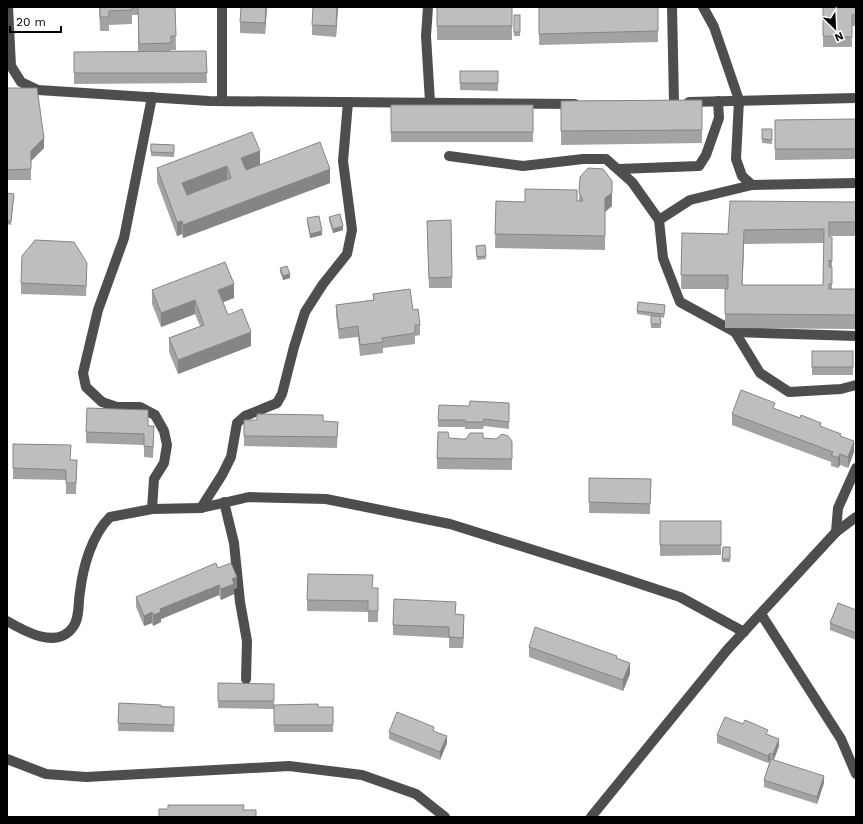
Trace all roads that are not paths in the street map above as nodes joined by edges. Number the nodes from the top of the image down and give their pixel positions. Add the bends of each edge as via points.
1 (8, 7) edge
2 (222, 7) edge
3 (428, 7) edge
4 (672, 7) edge
5 (703, 7) edge
6 (152, 97) junction
7 (856, 98) edge
8 (739, 100) junction
9 (222, 101) junction
10 (718, 101) junction
11 (348, 102) junction
12 (430, 102) junction
13 (588, 104) edge
14 (449, 156) dead end
15 (618, 169) junction
16 (856, 183) edge
17 (752, 185) junction
18 (658, 220) junction
19 (735, 332) junction
20 (856, 336) edge
21 (856, 385) edge
22 (856, 468) edge
23 (224, 502) junction
24 (201, 508) junction
25 (152, 509) junction
26 (856, 517) edge
27 (836, 532) junction
28 (760, 614) junction
29 (7, 621) edge
30 (744, 632) junction
31 (246, 679) dead end
32 (7, 759) edge
33 (856, 774) edge
34 (445, 817) edge
35 (591, 817) edge

1 - 6 street via 11,66 21,82 38,90
2 - 9 street
3 - 12 street via 426,36
4 - 10 street via 670,102
5 - 8 street via 714,27
6 - 9 street
6 - 25 street via 124,238 98,310 83,373 86,387 102,402 117,407 140,407 154,415 164,431 168,445 164,463 154,479
7 - 8 street
8 - 10 street
8 - 17 street via 736,159 742,176
9 - 11 street
10 - 15 street via 719,118 700,166
11 - 12 street
11 - 24 street via 343,161 352,230 347,254 305,312 282,394 277,403 245,416 237,423 231,457
12 - 13 street
14 - 15 street via 523,166 606,159
15 - 18 street via 632,182
16 - 17 street
17 - 18 street via 690,200
18 - 19 street via 663,258 680,302
19 - 20 street
19 - 21 street via 760,373 789,392 841,389
22 - 27 street via 838,508
23 - 24 street
23 - 30 street via 249,497 326,499 450,524 680,597
23 - 31 street via 234,542 247,641
24 - 25 street
25 - 29 street via 110,517 95,535 80,590 74,627 69,632 58,638 42,637 24,632
26 - 27 street
27 - 28 street
28 - 30 street
28 - 33 street via 841,738
30 - 35 street
32 - 34 street via 46,774 86,777 289,766 362,775 416,794

